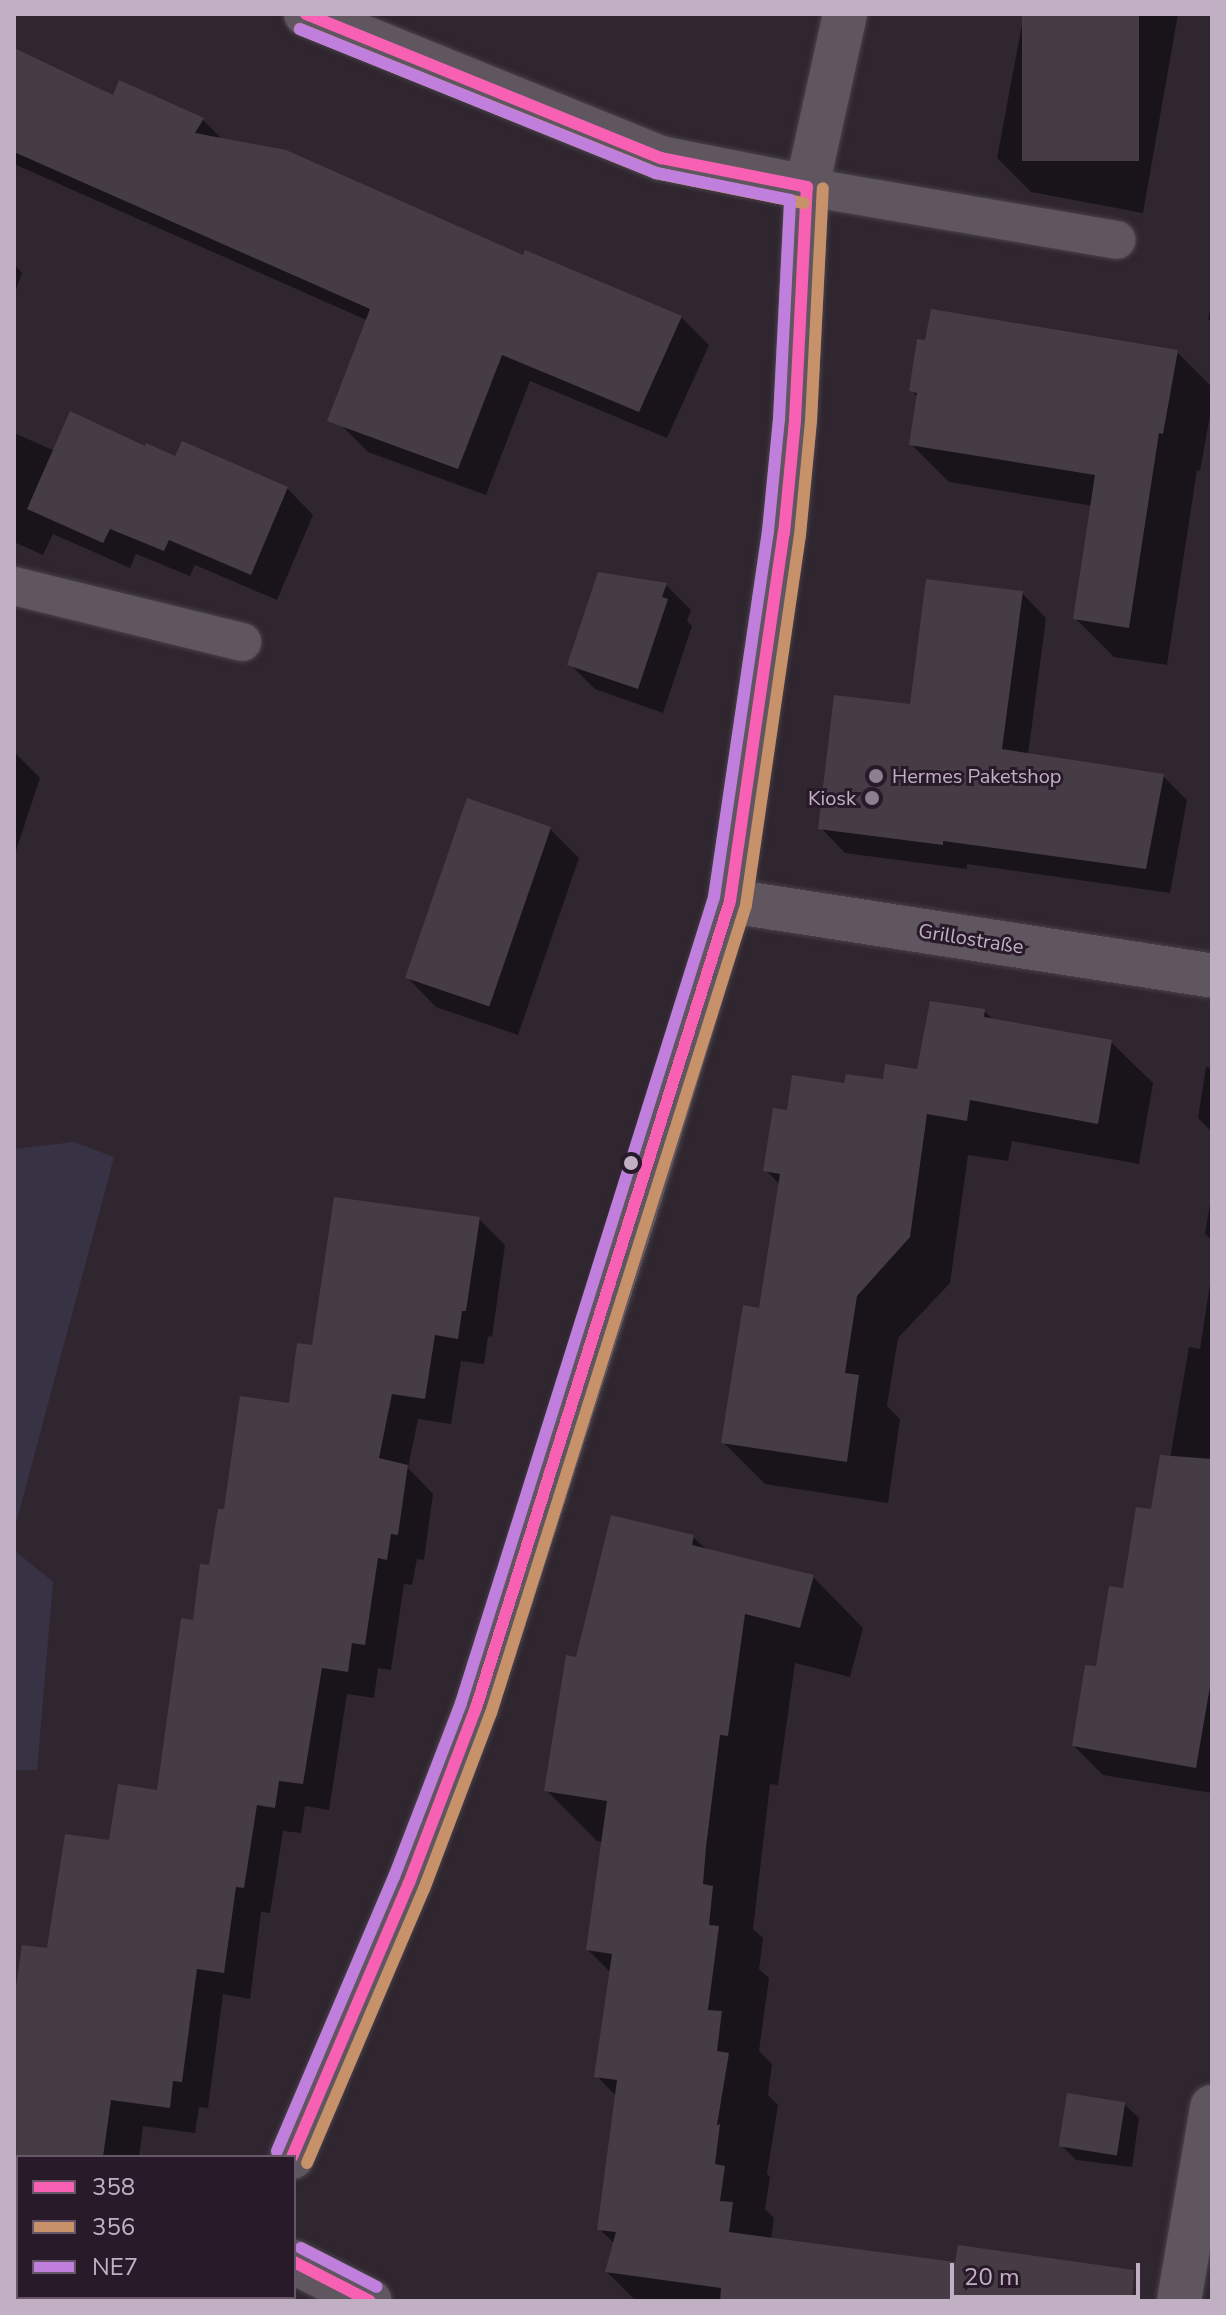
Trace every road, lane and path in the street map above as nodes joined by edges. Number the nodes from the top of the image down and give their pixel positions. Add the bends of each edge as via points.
1 (306, 14) edge
2 (845, 14) edge
3 (807, 187) junction
4 (1117, 240) dead end
5 (14, 586) edge
6 (242, 642) dead end
7 (730, 901) junction
8 (1212, 976) edge
9 (1212, 2107) edge
10 (293, 2155) edge
11 (296, 2263) edge
12 (370, 2301) edge
13 (1179, 2301) edge

1 - 3 street via 661,158
2 - 3 street
3 - 4 lane
3 - 7 street via 784,533
5 - 6 lane
7 - 8 street, Grillostraße
7 - 10 street via 476,1708 404,1898
9 - 13 street
11 - 12 street

